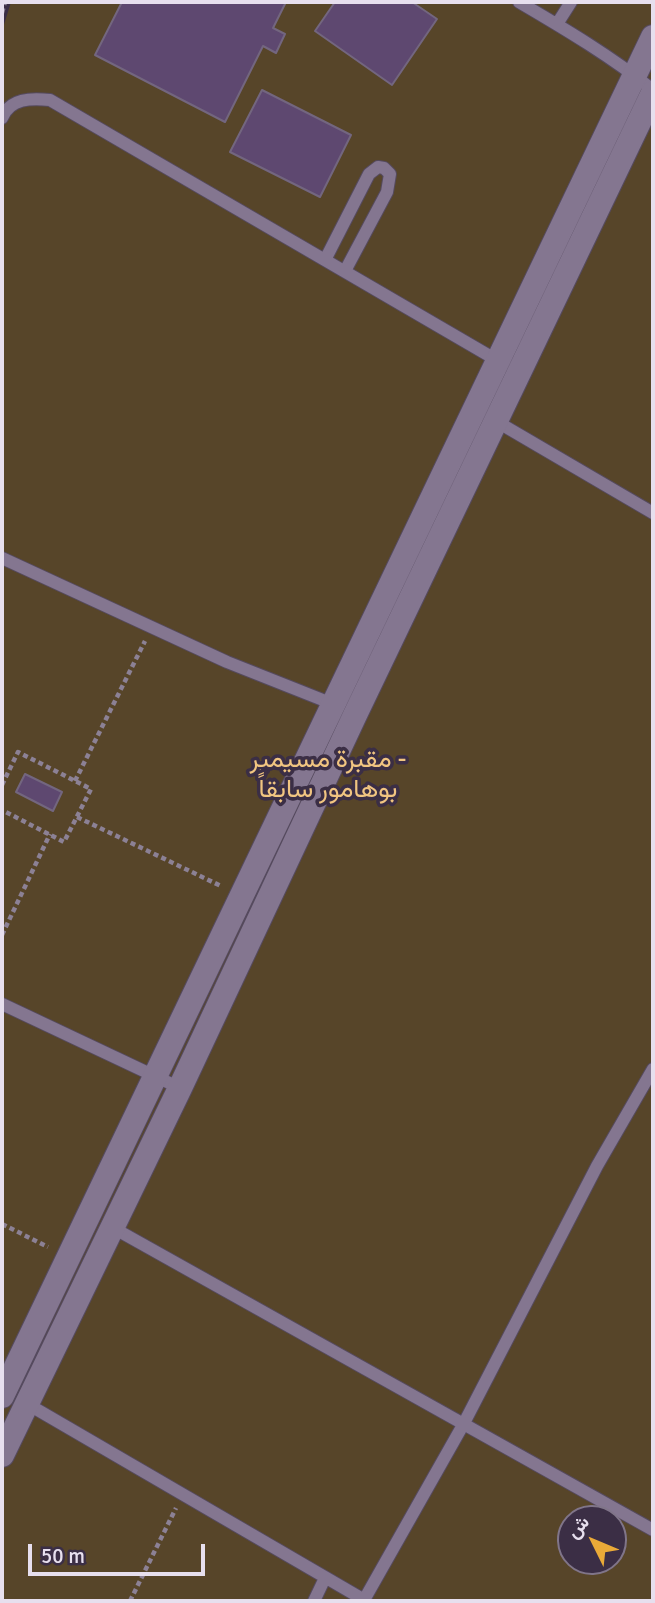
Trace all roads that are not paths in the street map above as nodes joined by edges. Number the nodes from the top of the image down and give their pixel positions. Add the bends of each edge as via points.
1 (519, 2) edge
2 (571, 2) edge
3 (557, 24) junction
4 (653, 37) edge
5 (647, 86) edge
6 (2, 118) edge
7 (325, 260) junction
8 (345, 271) junction
9 (510, 368) junction
10 (475, 409) junction
11 (497, 421) junction
12 (653, 513) edge
13 (2, 558) edge
14 (345, 709) junction
15 (2, 1004) edge
16 (653, 1069) edge
17 (157, 1075) junction
18 (180, 1088) junction
19 (90, 1214) junction
20 (113, 1227) junction
21 (3, 1393) edge
22 (26, 1403) junction
23 (463, 1425) junction
24 (2, 1455) edge
25 (653, 1530) edge
26 (325, 1578) junction
27 (314, 1601) edge
28 (365, 1601) edge

1 - 3 lane
2 - 3 lane
3 - 5 lane
4 - 5 street
5 - 9 street
6 - 7 lane via 4,111 19,101 50,100
7 - 8 lane
7 - 8 lane via 369,174 384,168 390,174 387,192
8 - 9 lane
9 - 10 street
9 - 11 street
10 - 11 lane
10 - 14 street
11 - 12 lane
11 - 14 street
13 - 14 lane via 227,662
14 - 17 street via 243,896
14 - 18 street
15 - 17 lane
16 - 23 lane via 597,1166
17 - 18 lane
17 - 19 street
18 - 20 street
19 - 20 lane
19 - 21 street
20 - 22 street
20 - 23 lane
21 - 22 lane
22 - 24 street
22 - 26 lane
23 - 25 lane
23 - 28 lane
26 - 27 lane
26 - 28 lane

